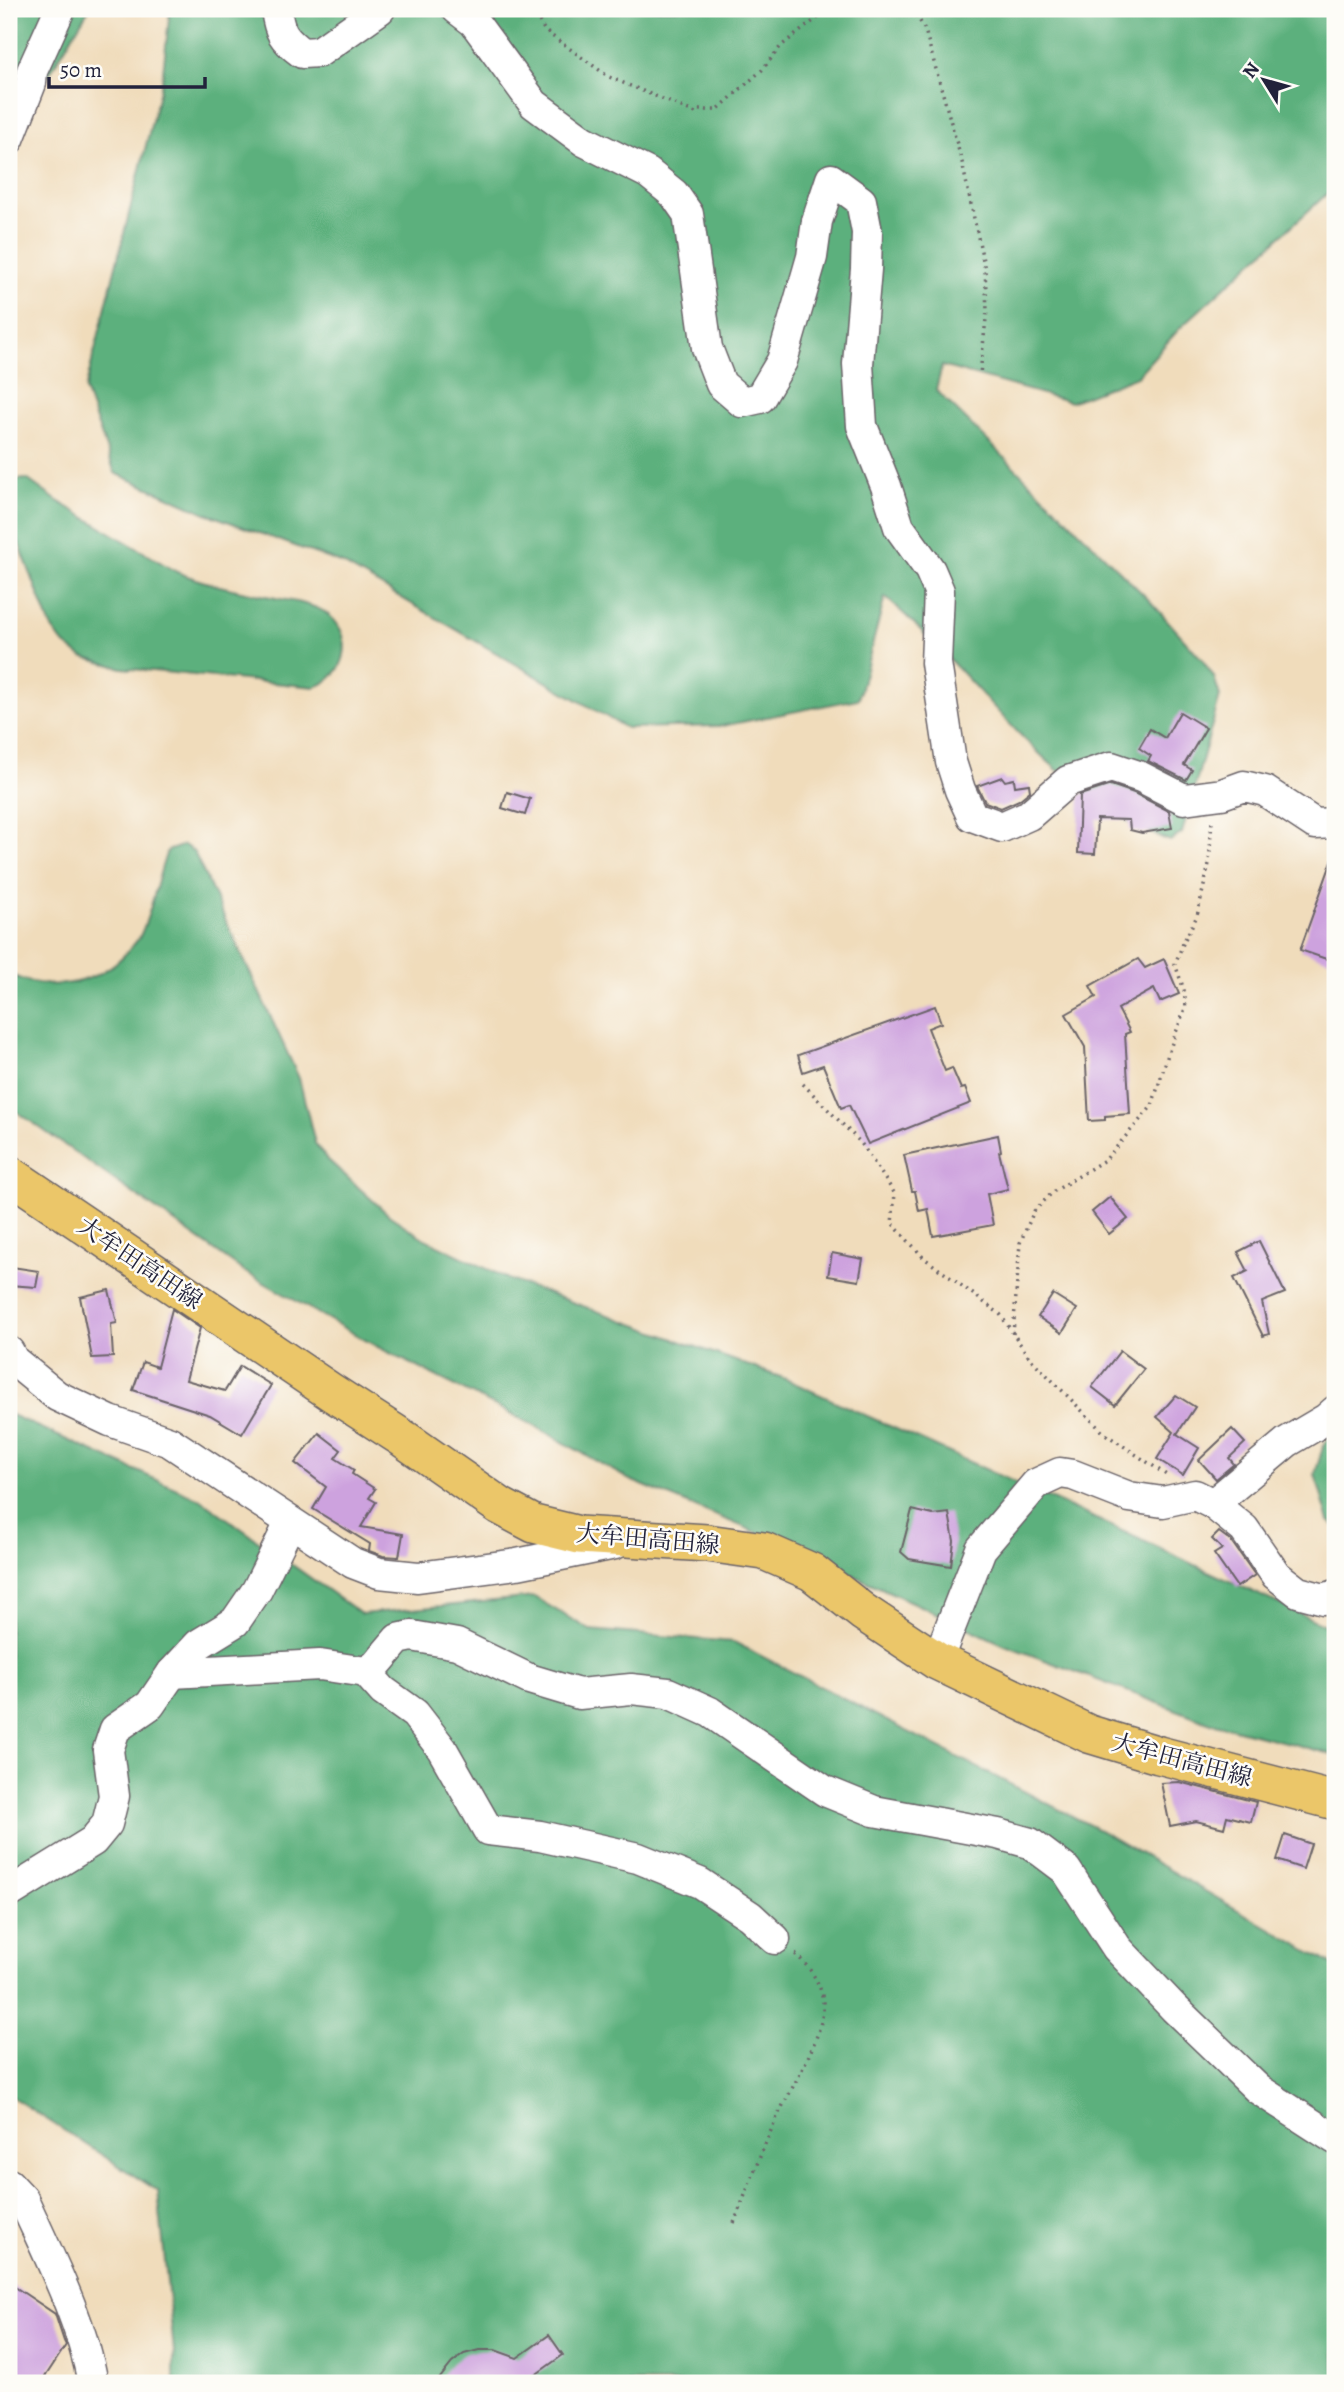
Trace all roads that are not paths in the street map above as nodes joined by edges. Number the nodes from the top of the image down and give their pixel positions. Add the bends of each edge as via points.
1 (60, 9) edge
2 (276, 9) edge
3 (351, 9) edge
4 (380, 9) edge
5 (457, 9) edge
6 (319, 51) junction
7 (9, 139) edge
8 (1335, 824) edge
9 (9, 1174) edge
10 (9, 1352) edge
11 (1335, 1411) edge
12 (1204, 1500) junction
13 (290, 1523) junction
14 (633, 1539) junction
15 (1335, 1595) edge
16 (937, 1661) junction
17 (366, 1672) junction
18 (172, 1673) junction
19 (1335, 1801) edge
20 (9, 1893) edge
21 (775, 1939) road end
22 (1335, 2139) edge
23 (9, 2184) edge
24 (93, 2383) edge

1 - 7 street
2 - 6 street via 286,41 302,53
3 - 6 street
4 - 6 street
5 - 8 street via 474,22 534,104 584,141 648,173 674,194 688,214 706,348 721,384 742,402 760,398 782,361 831,179 861,201 867,232 858,364 862,426 899,527 939,591 936,663 951,762 972,816 1002,827 1029,815 1068,781 1111,767 1184,799 1244,786 1265,791 1315,824
9 - 14 main road, 大牟田高田線 via 500,1506 545,1527
10 - 13 street via 57,1396 170,1442
11 - 12 street
12 - 15 street via 1244,1530 1276,1574 1298,1592 1324,1599
12 - 16 street via 1163,1502 1129,1497 1060,1473 1036,1484 981,1549
13 - 14 street via 353,1563 379,1573 418,1577 517,1564
13 - 18 street via 257,1590 235,1622 199,1644
14 - 16 main road, 大牟田高田線 via 764,1551 812,1572
16 - 19 main road, 大牟田高田線 via 1089,1734
17 - 18 street via 320,1665
17 - 21 street via 415,1714 442,1749 488,1830 540,1836 638,1858 700,1883 751,1916
17 - 22 street via 398,1639 412,1636 457,1644 529,1679 579,1694 631,1689 668,1693 709,1712 825,1791 874,1811 1030,1843 1066,1870 1117,1948 1174,2008 1258,2089
18 - 20 street via 150,1705 115,1729 108,1750 114,1796 107,1824 93,1841
23 - 24 street via 23,2199 76,2320

